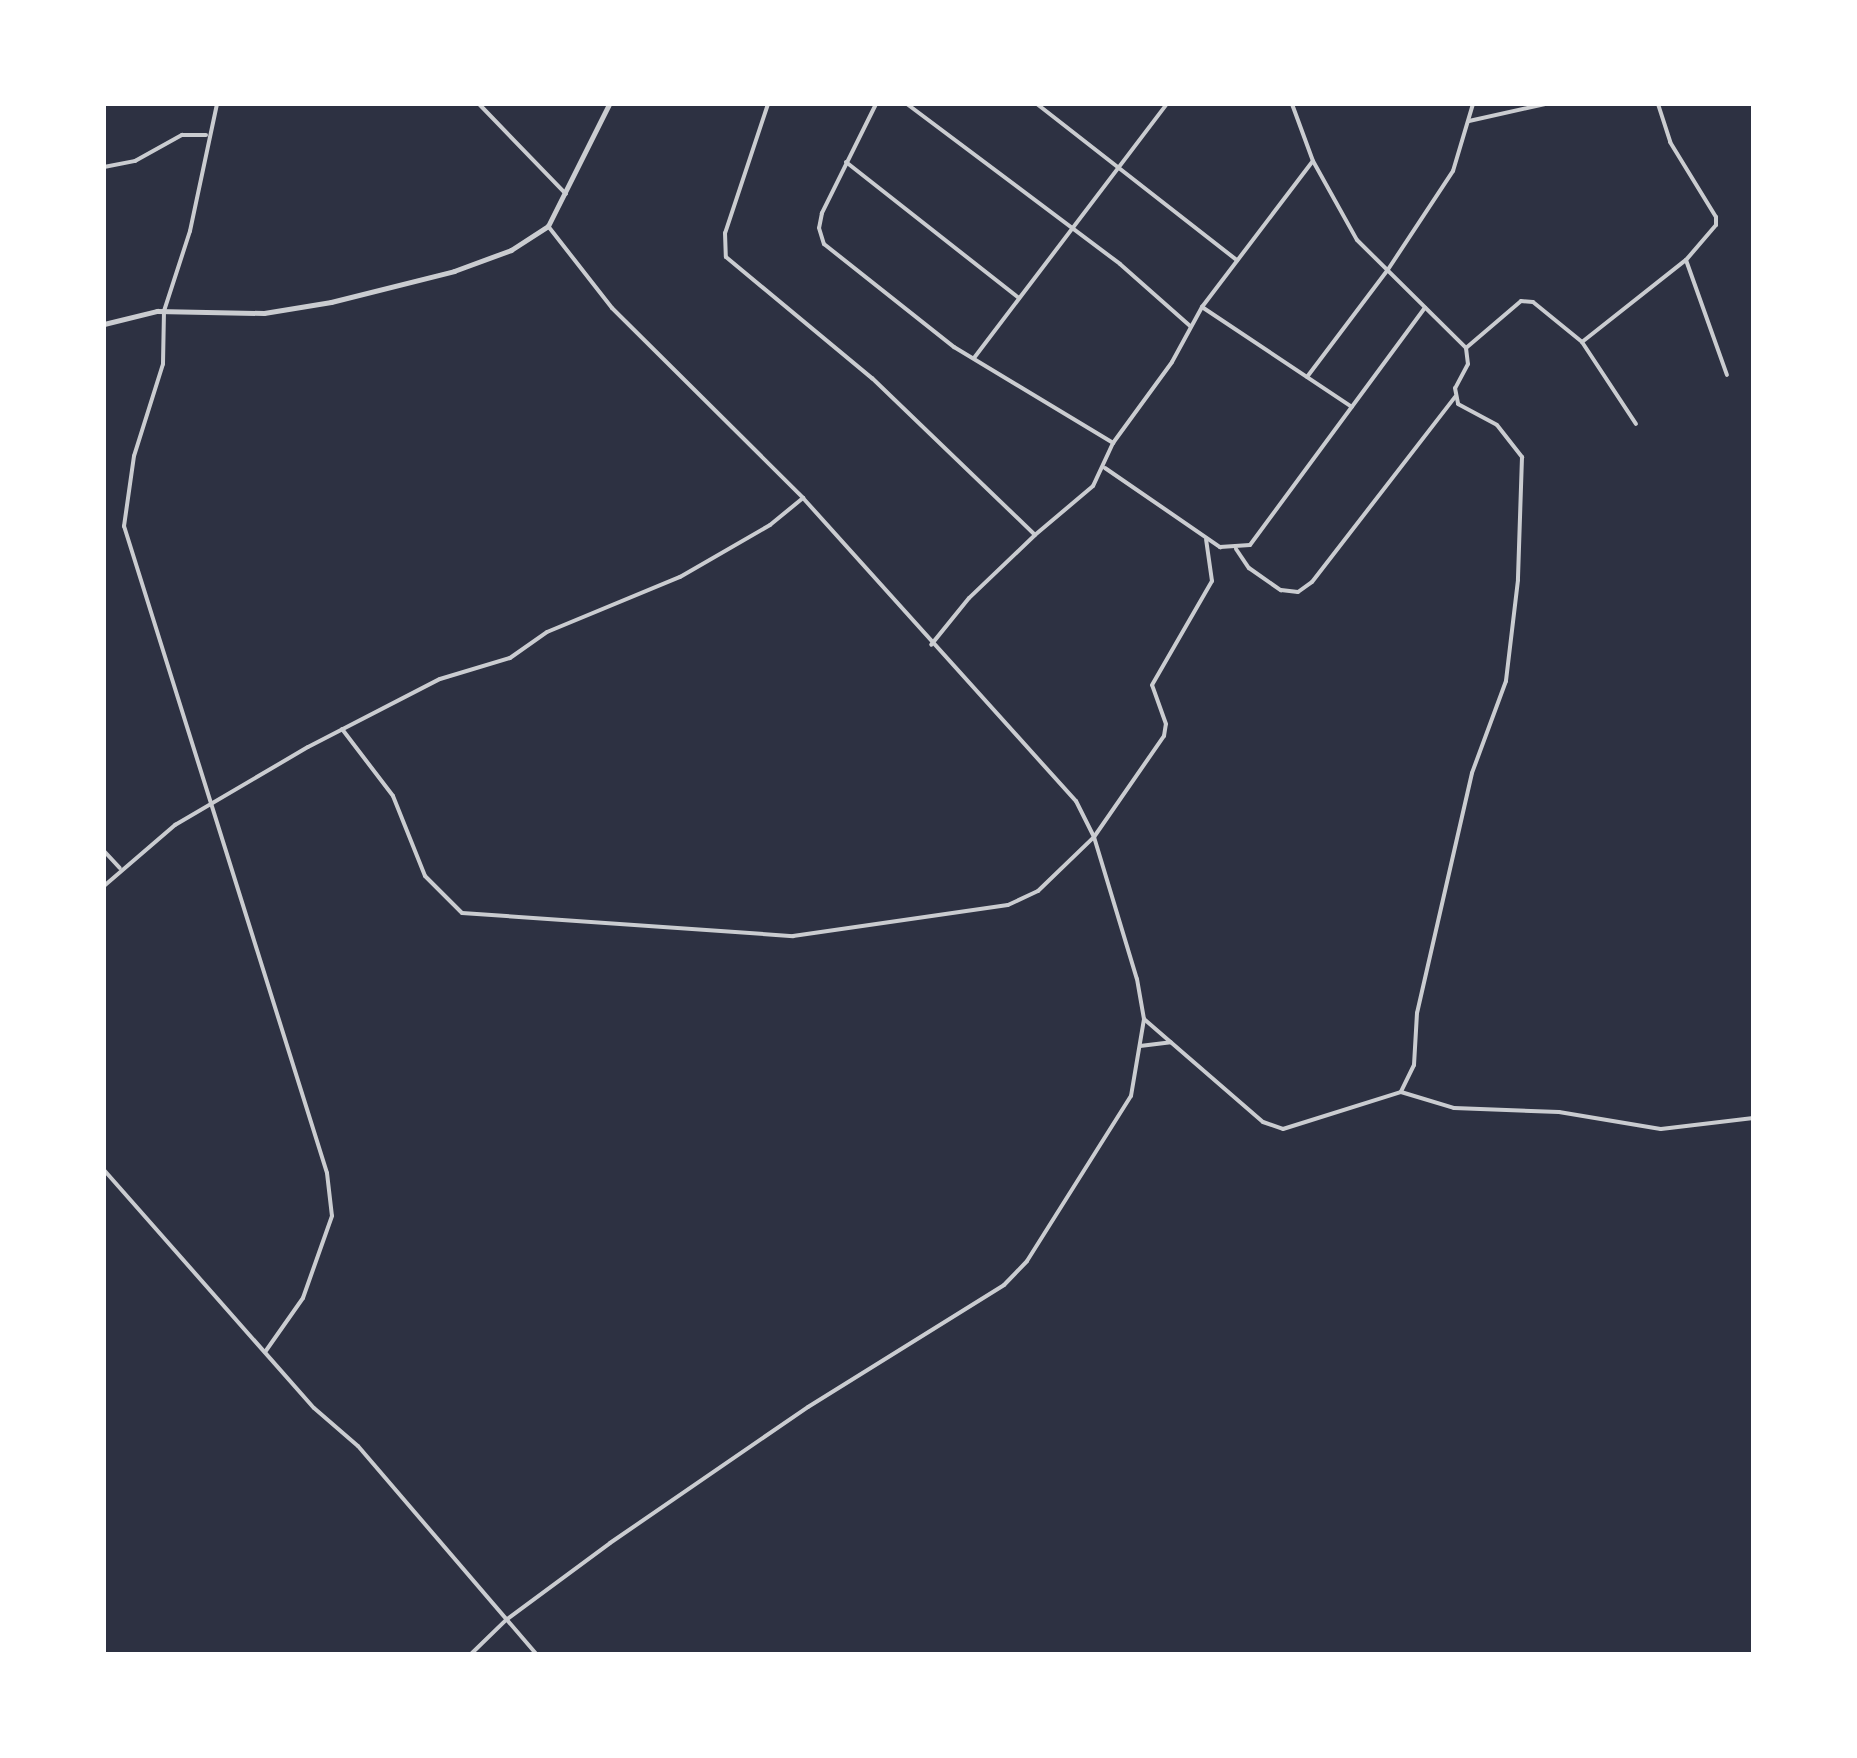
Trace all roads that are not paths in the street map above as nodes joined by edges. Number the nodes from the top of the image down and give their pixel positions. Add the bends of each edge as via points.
1 (217, 104) edge
2 (479, 104) edge
3 (609, 104) edge
4 (768, 104) edge
5 (876, 104) edge
6 (907, 104) edge
7 (1037, 104) edge
8 (1167, 104) edge
9 (1292, 104) edge
10 (1473, 104) edge
11 (1545, 104) edge
12 (1658, 104) edge
13 (1469, 121) junction
14 (207, 135) junction
15 (1313, 161) junction
16 (846, 162) junction
17 (1121, 166) junction
18 (104, 167) edge
19 (566, 194) junction
20 (548, 226) junction
21 (1073, 228) junction
22 (1237, 260) junction
23 (1686, 260) junction
24 (1387, 271) junction
25 (1019, 298) junction
26 (1202, 307) junction
27 (1425, 308) junction
28 (164, 311) junction
29 (104, 324) edge
30 (1190, 326) junction
31 (1582, 342) junction
32 (1466, 348) junction
33 (974, 358) junction
34 (1727, 375) dead end
35 (1307, 377) junction
36 (1455, 396) junction
37 (1352, 407) junction
38 (1636, 424) dead end
39 (1113, 443) junction
40 (1105, 468) junction
41 (803, 498) junction
42 (1035, 535) junction
43 (1206, 539) junction
44 (1236, 549) junction
45 (931, 645) junction
46 (342, 729) junction
47 (211, 801) junction
48 (1094, 837) junction
49 (104, 851) edge
50 (120, 868) junction
51 (104, 886) edge
52 (1144, 1019) junction
53 (1171, 1042) junction
54 (1140, 1046) junction
55 (1401, 1092) junction
56 (1753, 1118) edge
57 (104, 1170) edge
58 (265, 1352) junction
59 (506, 1620) junction
60 (471, 1654) edge
61 (536, 1654) edge

1 - 14 street
2 - 19 street
3 - 19 street
4 - 42 street via 725,233 726,257 872,378
5 - 16 street
6 - 21 street
7 - 17 street
8 - 17 street
9 - 15 street
10 - 13 street
11 - 13 street
12 - 23 street via 1670,142 1716,217 1716,225
13 - 24 street via 1453,171
14 - 18 street via 182,135 135,161
14 - 28 street via 190,231
15 - 22 street
15 - 24 street via 1336,208
16 - 25 street
16 - 33 street via 822,213 824,244
17 - 21 street
17 - 22 street
19 - 20 street
20 - 28 street via 511,250 454,271 331,302 264,313
20 - 41 street via 621,318
21 - 25 street
21 - 30 street
22 - 26 street
23 - 31 street
23 - 34 street
24 - 27 street
24 - 35 street
25 - 33 street
26 - 30 street
26 - 35 street
27 - 32 street
27 - 37 street
28 - 29 street
28 - 47 street via 163,364 134,456 124,526
30 - 39 street via 1172,362
31 - 32 street via 1533,302 1521,301
31 - 38 street
32 - 36 street via 1468,364
33 - 39 street
35 - 37 street
36 - 44 street via 1312,582 1298,592 1281,590 1249,568
36 - 55 street via 1458,404 1497,425 1522,457 1518,580 1506,681 1472,773 1420,997 1414,1065
37 - 44 street via 1250,545
39 - 40 street
40 - 42 street via 1093,486
40 - 43 street
41 - 45 street
41 - 46 street via 770,525 680,577 547,632 510,658 440,679
42 - 45 street via 969,598
43 - 44 street
43 - 48 street via 1212,581 1152,685 1166,724 1164,736
45 - 48 street via 1043,759 1076,801
46 - 47 street
46 - 48 street via 393,796 425,876 462,913 793,936 1008,905 1038,891
47 - 50 street
47 - 58 street via 327,1173 332,1216 303,1298
48 - 52 street
49 - 50 street
50 - 51 street
52 - 53 street
52 - 54 street
53 - 54 street
53 - 55 street via 1273,1127 1283,1129
54 - 59 street via 1131,1096 1112,1130 1027,1261 1004,1285 808,1407
55 - 56 street via 1454,1108 1545,1110 1661,1129
57 - 58 street
58 - 59 street via 314,1408 358,1446
59 - 60 street
59 - 61 street

